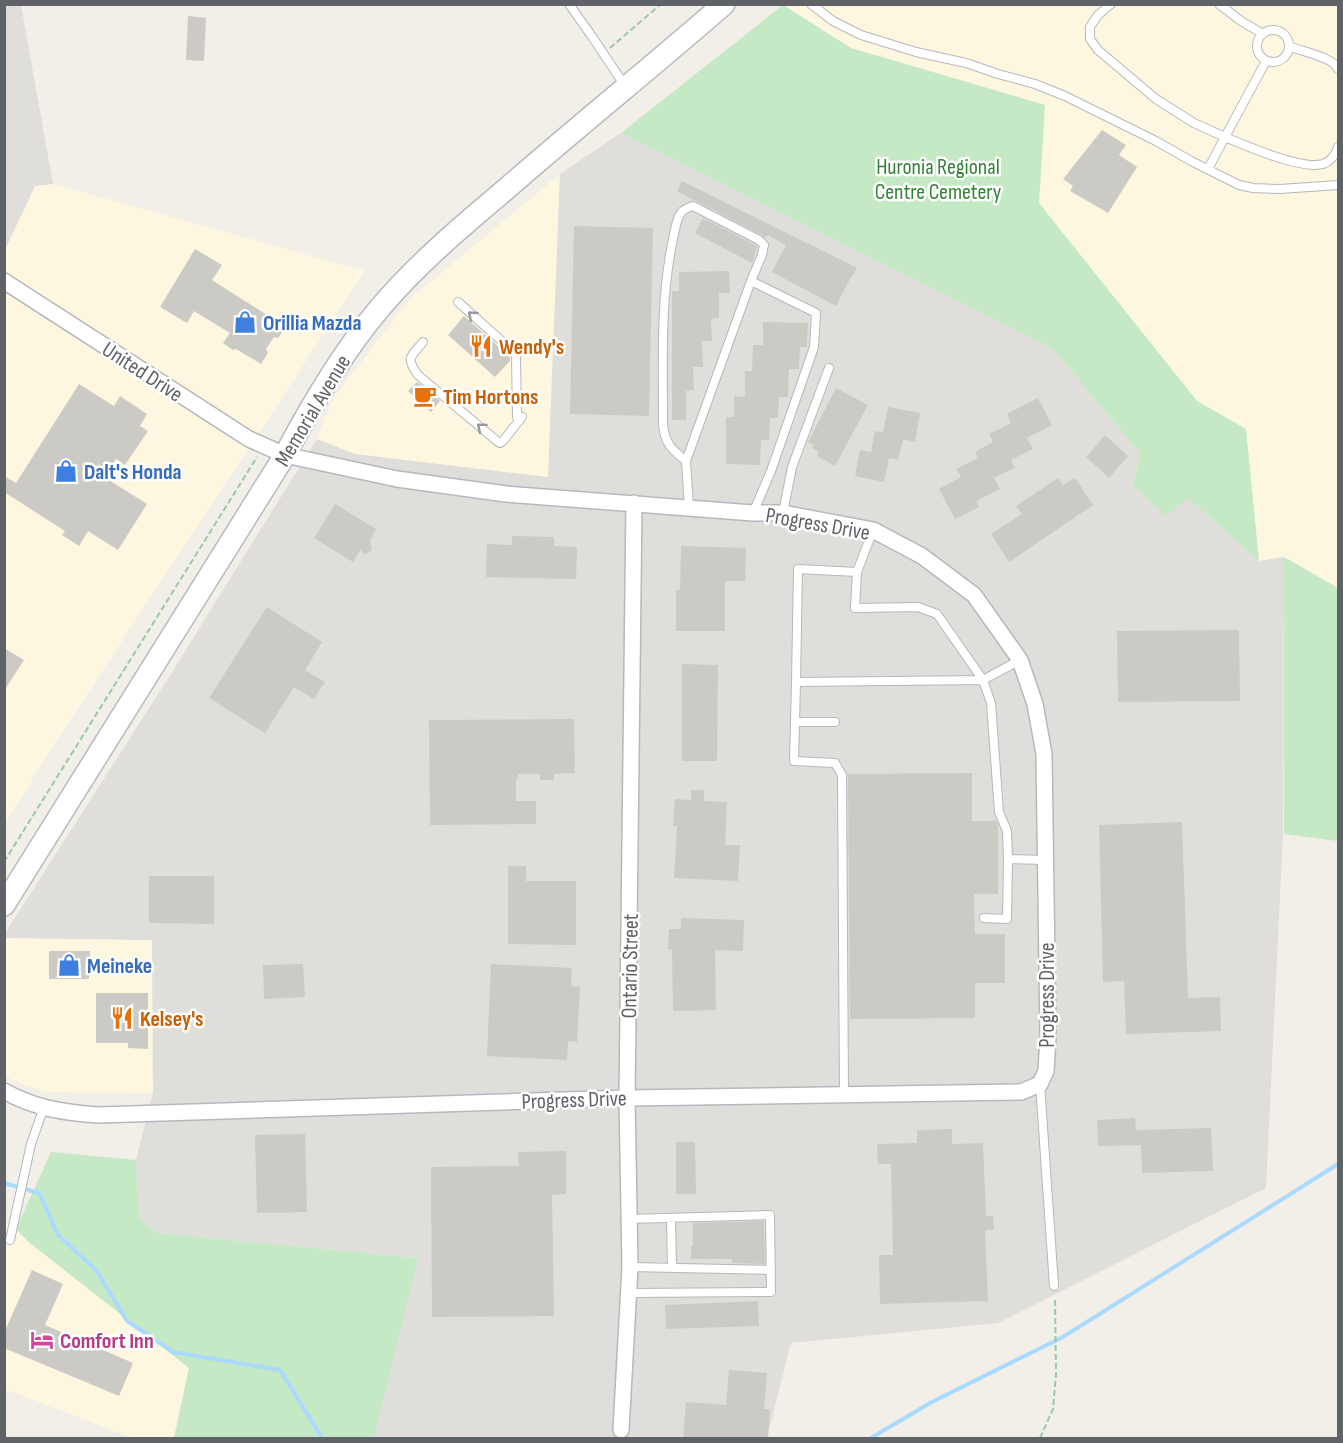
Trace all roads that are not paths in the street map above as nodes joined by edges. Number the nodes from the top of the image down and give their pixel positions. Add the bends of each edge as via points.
1 (569, 4) edge
2 (724, 4) edge
3 (811, 4) edge
4 (1111, 4) edge
5 (1219, 4) edge
6 (1263, 33) junction
7 (1289, 46) junction
8 (1266, 61) junction
9 (1338, 69) edge
10 (626, 87) junction
11 (1225, 138) junction
12 (1338, 147) edge
13 (1208, 169) junction
14 (1338, 185) edge
15 (4, 281) edge
16 (751, 281) junction
17 (458, 302) dead end
18 (423, 342) dead end
19 (830, 368) dead end
20 (285, 455) junction
21 (686, 461) junction
22 (634, 503) junction
23 (689, 508) junction
24 (753, 513) junction
25 (783, 513) junction
26 (873, 530) junction
27 (857, 572) junction
28 (1020, 660) junction
29 (983, 680) junction
30 (796, 682) junction
31 (795, 722) junction
32 (835, 722) dead end
33 (1008, 859) junction
34 (1045, 860) junction
35 (4, 905) edge
36 (984, 918) dead end
37 (1040, 1084) junction
38 (4, 1091) edge
39 (844, 1094) junction
40 (627, 1098) junction
41 (44, 1107) junction
42 (671, 1218) junction
43 (629, 1219) junction
44 (10, 1240) dead end
45 (630, 1267) junction
46 (672, 1268) junction
47 (771, 1270) junction
48 (1054, 1286) road end
49 (628, 1293) junction
50 (621, 1430) dead end

1 - 10 lane
2 - 10 main road, Memorial Avenue
3 - 13 lane via 861,35 966,63 1065,96
4 - 11 lane via 1090,27 1090,39 1098,50 1156,99
5 - 6 lane
6 - 7 lane via 1278,31 1286,36
6 - 8 lane via 1257,48
7 - 8 lane via 1281,60
7 - 9 lane via 1327,59
8 - 11 lane
10 - 20 main road, Memorial Avenue via 464,225 399,286 348,349
11 - 12 lane via 1311,165 1324,164
11 - 13 lane
13 - 14 lane via 1252,188
15 - 20 street, United Drive via 249,439
16 - 21 lane
16 - 21 lane via 764,245 759,240 693,206 679,214 663,314 663,424 664,437 671,449
16 - 24 lane via 816,313 814,347
17 - 18 lane via 516,355 519,417 503,441 497,441 418,375 410,358
19 - 25 lane via 792,467
20 - 22 street, Progress Drive via 408,481 506,494
20 - 35 main road, Memorial Avenue
21 - 23 lane
22 - 23 street, Progress Drive
22 - 40 street, Ontario Street
23 - 24 street, Progress Drive
24 - 25 street, Progress Drive
25 - 26 street, Progress Drive
26 - 27 lane
26 - 28 street, Progress Drive via 922,556 974,595
27 - 29 lane via 855,608 918,607 937,614
27 - 30 lane via 798,569
28 - 29 lane
28 - 34 street, Progress Drive via 1035,704 1044,754
29 - 30 lane
29 - 33 lane via 991,704 999,812 1007,831
30 - 31 lane
31 - 32 lane
31 - 39 lane via 794,761 836,764 842,775
33 - 34 lane
33 - 36 lane via 1006,918
34 - 37 street, Progress Drive via 1048,1037 1046,1071
37 - 39 street, Progress Drive via 1021,1092
37 - 48 lane
38 - 41 street, Progress Drive
39 - 40 street, Progress Drive
40 - 41 street, Progress Drive via 99,1115
40 - 43 street, Ontario Street
41 - 44 lane via 31,1144
42 - 43 lane
42 - 46 lane
42 - 47 lane via 770,1215
43 - 45 street, Ontario Street
45 - 46 lane
45 - 49 street, Ontario Street
46 - 47 lane
47 - 49 lane via 771,1292
49 - 50 street, Ontario Street

